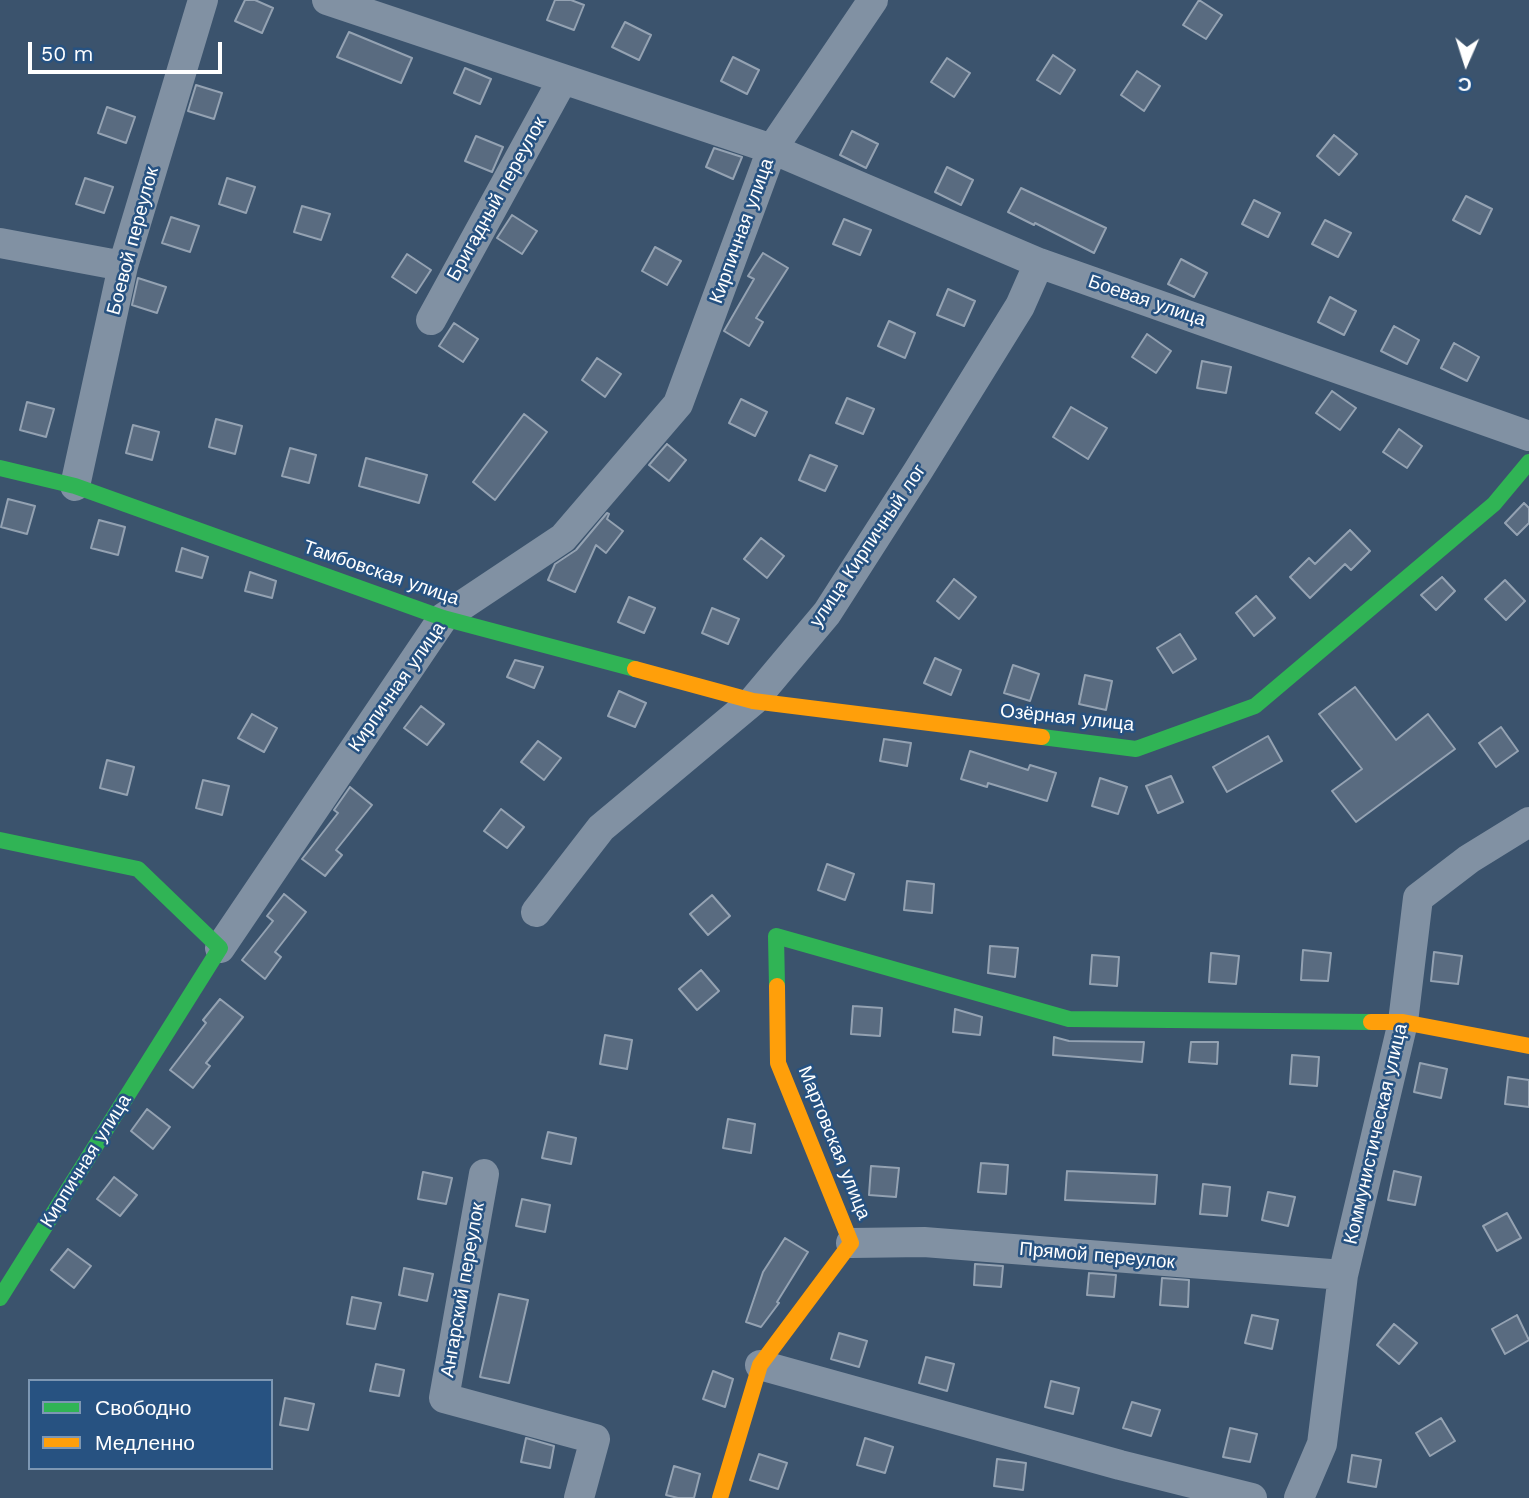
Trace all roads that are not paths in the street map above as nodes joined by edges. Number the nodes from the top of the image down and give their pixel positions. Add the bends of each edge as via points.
1 (203, 0) edge
2 (327, 0) edge
3 (873, 0) edge
4 (563, 79) junction
5 (772, 149) junction
6 (0, 243) edge
7 (1039, 263) junction
8 (123, 266) junction
9 (431, 320) dead end
10 (1529, 436) edge
11 (1529, 462) edge
12 (0, 468) edge
13 (75, 486) junction
14 (443, 618) junction
15 (753, 701) junction
16 (1529, 822) edge
17 (0, 840) edge
18 (536, 912) dead end
19 (220, 948) junction
20 (1403, 1022) junction
21 (1529, 1046) edge
22 (484, 1174) dead end
23 (851, 1242) junction
24 (1343, 1275) junction
25 (0, 1298) edge
26 (760, 1365) junction
27 (579, 1498) edge
28 (720, 1498) edge
29 (1252, 1498) edge
30 (1299, 1498) edge

1 - 8 street, Боевой переулок
2 - 4 street, Боевая улица
3 - 5 street, Кирпичная улица
4 - 5 street, Боевая улица
4 - 9 street, Бригадный переулок
5 - 7 street, Боевая улица
5 - 14 street, Кирпичная улица via 678,404 563,538
6 - 8 street
7 - 10 street, Боевая улица
7 - 15 street, улица Кирпичный лог via 1013,317 827,613
8 - 13 street, Боевой переулок
11 - 15 street, Озёрная улица via 1494,504 1255,706 1136,749
12 - 13 street, Тамбовская улица
13 - 14 street, Тамбовская улица
14 - 15 street, Тамбовская улица
14 - 19 street, Кирпичная улица
15 - 18 street, улица Кирпичный лог via 601,828
16 - 20 street, Коммунистическая улица via 1418,898
17 - 19 street via 138,869
19 - 25 street, Кирпичная улица
20 - 21 street
20 - 23 street, Мартовская улица via 1069,1019 776,936 778,1063
20 - 24 street, Коммунистическая улица
22 - 27 street, Ангарский переулок via 444,1398 594,1439
23 - 24 street, Прямой переулок via 924,1242
23 - 26 street, Мартовская улица
24 - 30 street, Коммунистическая улица via 1322,1444
26 - 28 street, Мартовская улица
26 - 29 street

